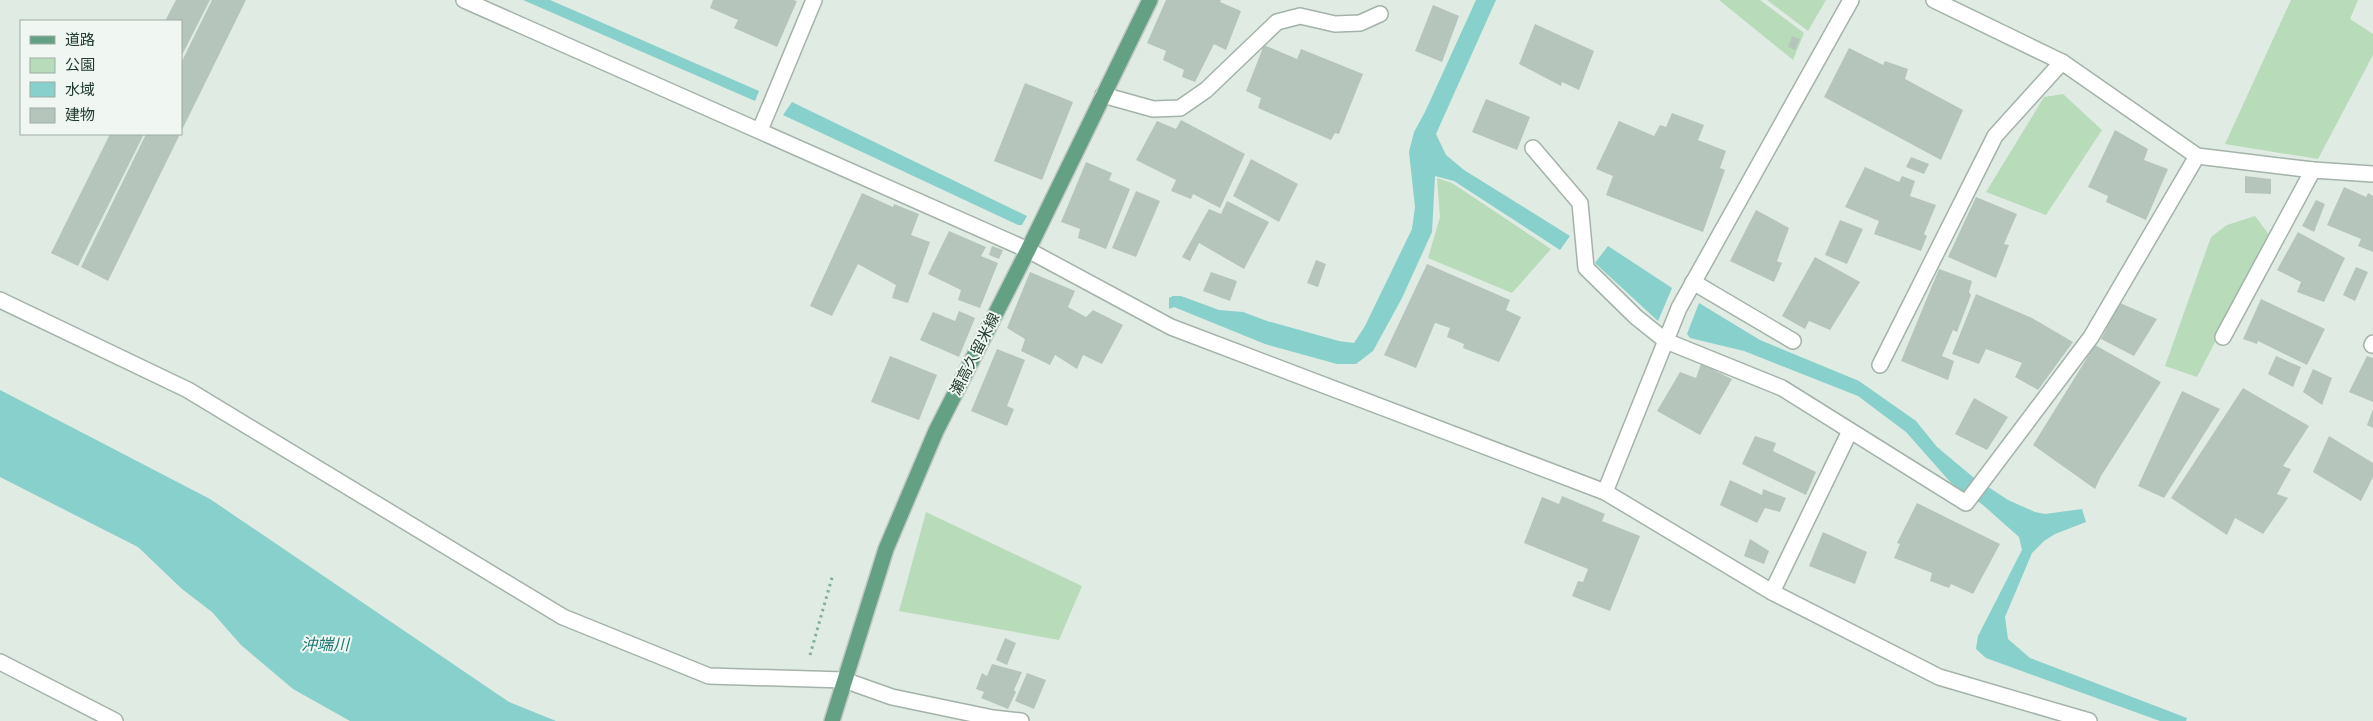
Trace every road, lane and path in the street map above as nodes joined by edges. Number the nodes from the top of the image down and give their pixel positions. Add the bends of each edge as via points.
1 (464, 0) edge
2 (814, 0) edge
3 (1150, 0) edge
4 (1851, 0) edge
5 (1934, 0) edge
6 (1380, 14) dead end
7 (2062, 62) junction
8 (1103, 95) junction
9 (760, 130) junction
10 (1533, 148) dead end
11 (2196, 156) junction
12 (2313, 170) junction
13 (2373, 174) edge
14 (1028, 250) junction
15 (1693, 282) junction
16 (0, 300) edge
17 (2223, 337) dead end
18 (1666, 341) junction
19 (1793, 341) dead end
20 (1880, 365) dead end
21 (1850, 431) junction
22 (1605, 492) junction
23 (833, 574) dead end
24 (1772, 592) junction
25 (0, 662) edge
26 (803, 678) junction
27 (844, 680) junction
28 (115, 721) edge
29 (832, 721) edge
30 (1021, 721) edge
31 (2089, 721) edge

1 - 9 street
2 - 9 street
3 - 8 main road, 瀬高久留米線
4 - 15 street
5 - 7 street
6 - 8 street via 1360,23 1334,24 1300,16 1277,22 1206,90 1180,108 1153,109
7 - 11 street
7 - 20 street via 1994,136
8 - 14 main road, 瀬高久留米線
9 - 14 street
10 - 18 street via 1580,203 1586,268
11 - 12 street
11 - 21 street via 2090,337 1966,503
12 - 13 street
12 - 17 street
14 - 22 street via 1171,327
14 - 27 main road, 瀬高久留米線 via 936,431 886,550
15 - 18 street
15 - 19 street
16 - 26 street via 188,390 562,617 709,676
18 - 21 street via 1782,388
18 - 22 street
21 - 24 street
22 - 24 street
23 - 26 path
24 - 31 street via 1939,677
25 - 28 street
26 - 27 street
27 - 29 main road, 瀬高久留米線
27 - 30 street via 892,696

